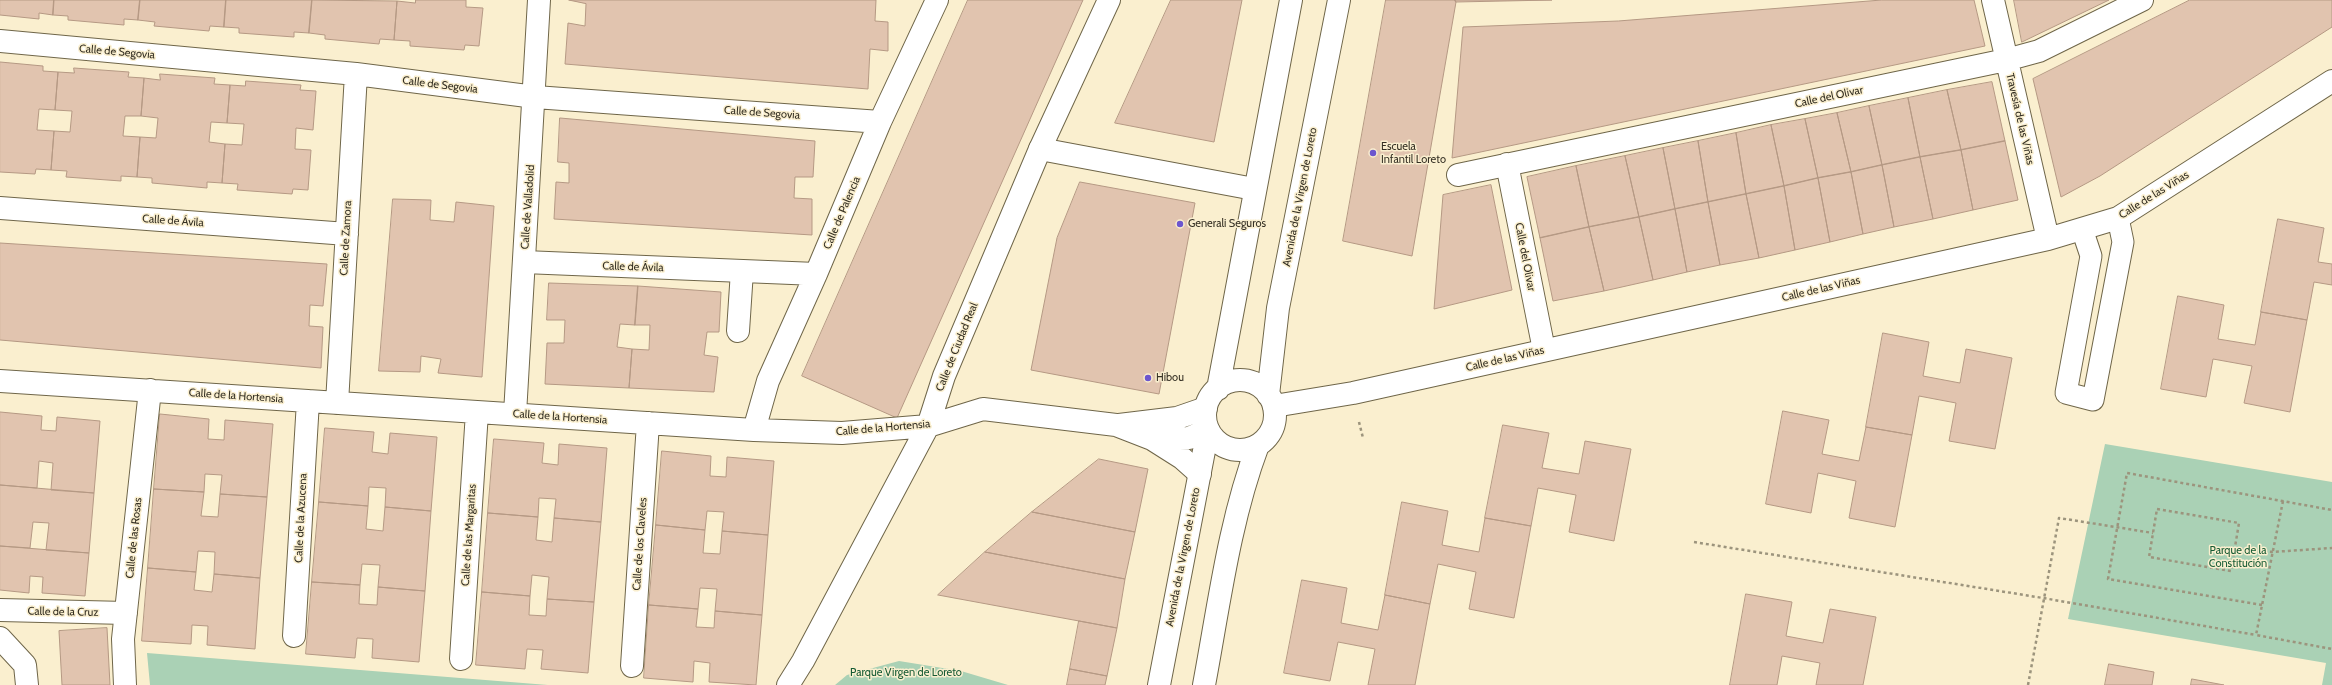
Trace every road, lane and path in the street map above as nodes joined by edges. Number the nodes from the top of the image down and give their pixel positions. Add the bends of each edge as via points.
1 (539, 0) edge
2 (937, 0) edge
3 (1109, 0) edge
4 (1291, 0) edge
5 (1339, 0) edge
6 (1993, 0) edge
7 (2142, 0) edge
8 (0, 41) edge
9 (2006, 60) junction
10 (356, 74) junction
11 (2332, 81) edge
12 (534, 97) junction
13 (880, 122) junction
14 (1040, 149) junction
15 (1507, 164) junction
16 (1458, 175) dead end
17 (1254, 189) junction
18 (0, 208) edge
19 (2118, 218) junction
20 (2082, 229) junction
21 (347, 234) junction
22 (2048, 239) junction
23 (524, 262) junction
24 (742, 271) junction
25 (816, 274) junction
26 (738, 330) dead end
27 (1544, 350) junction
28 (0, 381) edge
29 (1218, 389) junction
30 (150, 390) junction
31 (308, 400) junction
32 (1271, 400) junction
33 (337, 403) junction
34 (1206, 408) junction
35 (477, 412) junction
36 (515, 414) junction
37 (648, 423) junction
38 (1116, 425) junction
39 (928, 426) junction
40 (754, 430) junction
41 (1208, 430) junction
42 (1152, 438) junction
43 (1258, 446) junction
44 (1200, 474) junction
45 (2283, 501) junction
46 (2332, 510) edge
47 (2117, 528) junction
48 (2153, 533) junction
49 (1694, 542) dead end
50 (2332, 548) edge
51 (2234, 549) junction
52 (2272, 552) junction
53 (2043, 598) junction
54 (2262, 605) junction
55 (0, 610) edge
56 (126, 613) junction
57 (2256, 635) junction
58 (294, 636) dead end
59 (0, 638) edge
60 (2332, 649) edge
61 (461, 659) dead end
62 (632, 666) dead end
63 (27, 685) edge
64 (125, 685) edge
65 (788, 685) edge
66 (1159, 685) edge
67 (1204, 685) edge
68 (2028, 685) edge

1 - 12 street, Calle de Valladolid
2 - 13 street, Calle de Palencia
3 - 14 street, Calle de Ciudad Real
4 - 17 street
5 - 32 street, Avenida de la Virgen de Loreto via 1278,308
6 - 9 street, Travesía de las Viñas
7 - 9 street, Calle del Olivar via 2039,51
8 - 10 street, Calle de Segovia
9 - 15 street, Calle del Olivar
9 - 22 street, Travesía de las Viñas
10 - 12 street, Calle de Segovia
10 - 21 street, Calle de Zamora
11 - 19 street, Calle de las Viñas
12 - 13 street, Calle de Segovia
12 - 23 street, Calle de Valladolid
13 - 25 street, Calle de Palencia
14 - 17 street
14 - 39 street, Calle de Ciudad Real via 944,376
15 - 16 street, Calle del Olivar
15 - 27 street, Calle del Olivar
17 - 29 street
18 - 21 street, Calle de Ávila
19 - 20 street, Calle de las Viñas
19 - 20 lane via 2123,242 2093,400 2066,393 2091,256
20 - 22 street, Calle de las Viñas
21 - 33 street, Calle de Zamora
22 - 27 street, Calle de las Viñas
23 - 24 street, Calle de Ávila
23 - 36 street, Calle de Valladolid
24 - 25 street, Calle de Ávila
24 - 26 street
25 - 40 street, Calle de Palencia via 768,381
27 - 32 street, Calle de las Viñas via 1353,394
28 - 30 street, Calle de la Hortensia
29 - 32 street via 1230,382 1244,380 1258,385
29 - 34 street via 1210,397
30 - 31 street, Calle de la Hortensia
30 - 56 street, Calle de las Rosas
31 - 33 street, Calle de la Hortensia
31 - 58 street, Calle de la Azucena
32 - 43 street, Avenida de la Virgen de Loreto via 1275,418 1273,428
33 - 35 street, Calle de la Hortensia
34 - 38 street, Calle de la Hortensia via 1177,418
34 - 41 street, Avenida de la Virgen de Loreto
35 - 36 street, Calle de la Hortensia
35 - 61 street, Calle de las Margaritas
36 - 37 street, Calle de la Hortensia
37 - 40 street, Calle de la Hortensia
37 - 62 street, Calle de los Claveles
38 - 39 street, Calle de la Hortensia via 983,409
38 - 42 street, Calle de la Hortensia
39 - 40 street, Calle de la Hortensia via 842,433
39 - 65 street, Calle de Ciudad Real
41 - 42 street, Calle de la Hortensia via 1189,438
41 - 43 street via 1217,442 1230,448 1244,450
41 - 44 street, Avenida de la Virgen de Loreto
42 - 44 street, Calle de la Hortensia
43 - 67 street, Avenida de la Virgen de Loreto via 1233,534
44 - 66 street, Avenida de la Virgen de Loreto
45 - 46 path
45 - 47 path via 2127,473
45 - 52 path
47 - 48 path
47 - 53 path via 2059,518
47 - 54 path via 2108,579
48 - 51 path via 2149,556 2231,571
48 - 51 path via 2157,509 2239,523
49 - 53 path
50 - 52 path
51 - 52 path
52 - 54 path
53 - 57 path
53 - 68 path
54 - 57 path
55 - 56 street, Calle de la Cruz
56 - 64 street, Calle de las Rosas via 123,639
57 - 60 path
59 - 63 street via 25,666

